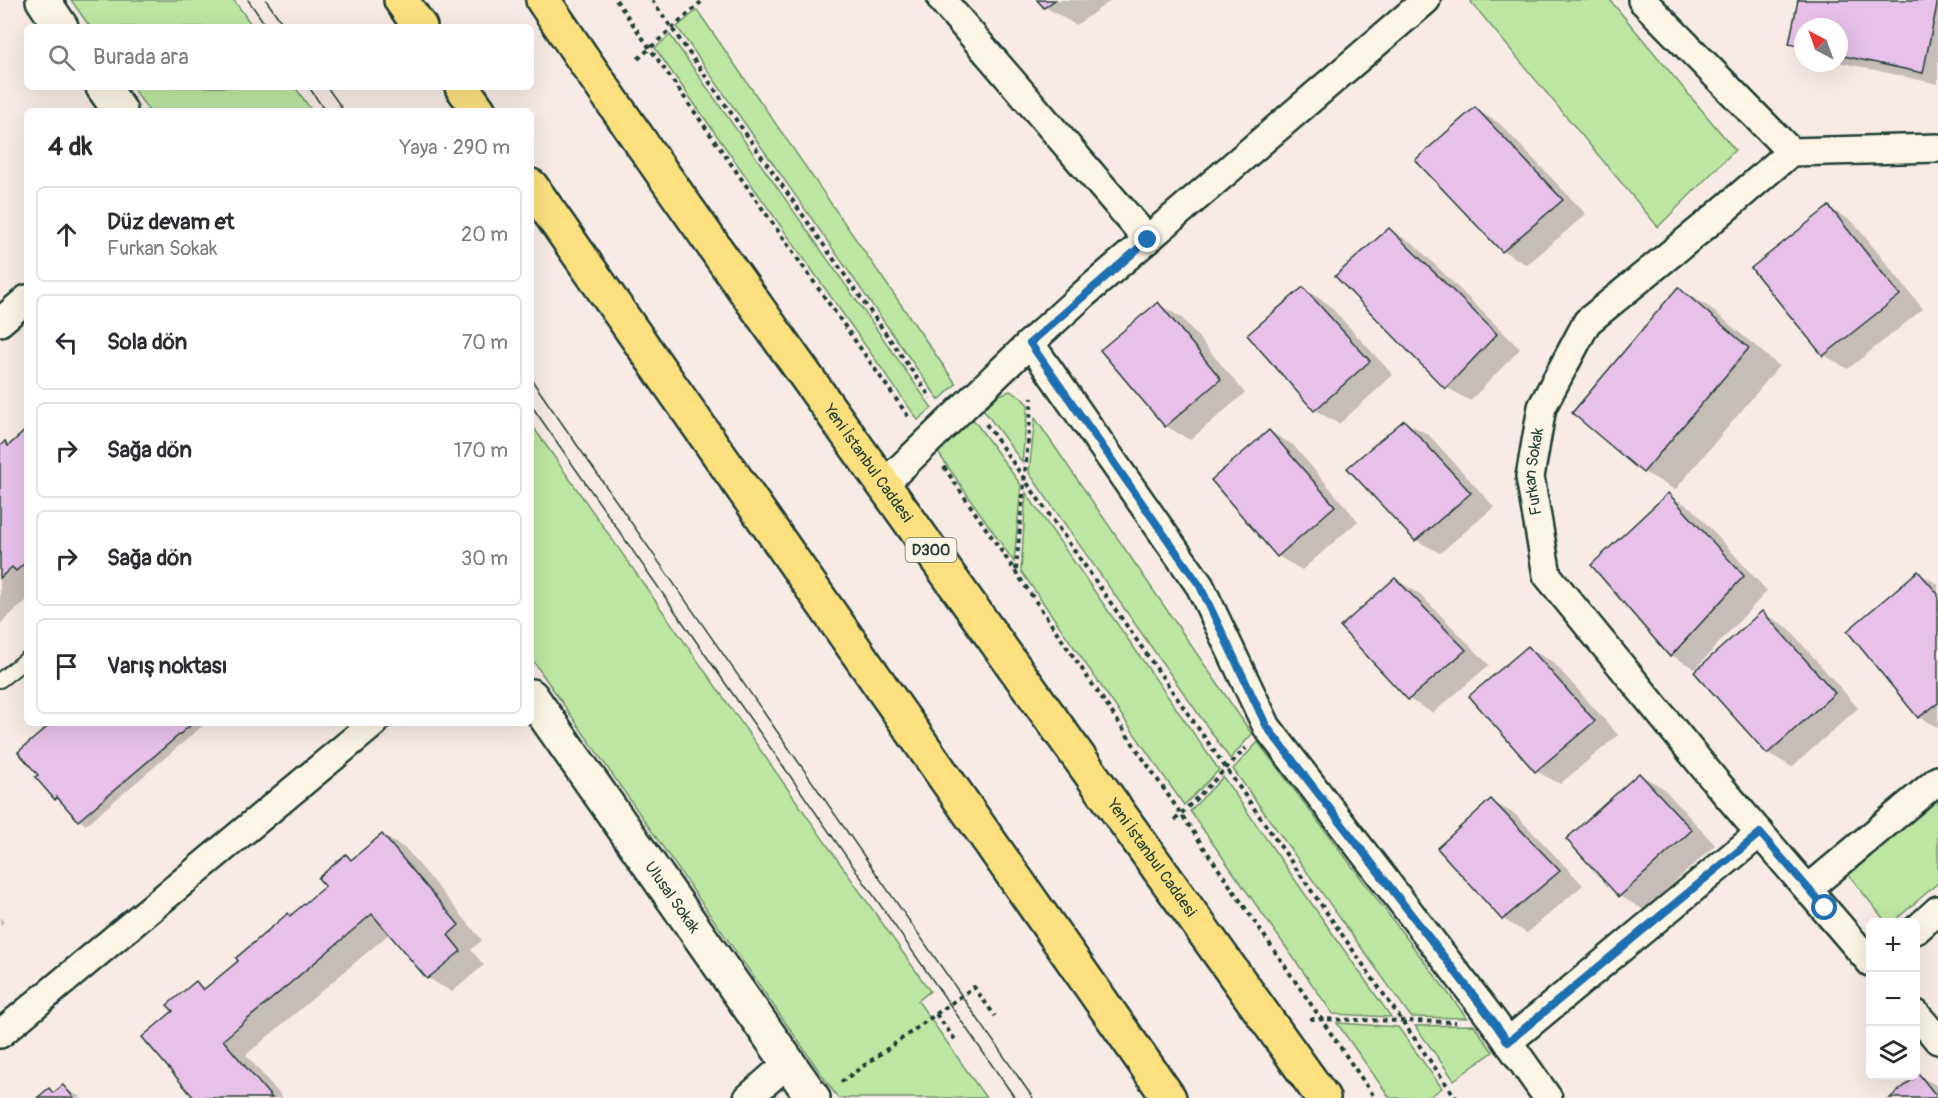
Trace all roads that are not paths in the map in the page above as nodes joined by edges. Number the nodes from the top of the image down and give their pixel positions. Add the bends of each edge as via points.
1 (43, 0) edge
2 (401, 0) edge
3 (543, 0) edge
4 (942, 0) edge
5 (1426, 0) edge
6 (1649, 2) edge
7 (60, 24) edge
8 (418, 24) edge
9 (105, 90) edge
10 (464, 90) edge
11 (118, 108) edge
12 (477, 108) edge
13 (1938, 148) edge
14 (1791, 152) junction
15 (534, 190) edge
16 (1148, 240) junction
17 (24, 302) edge
18 (0, 322) edge
19 (1032, 347) junction
20 (883, 484) junction
21 (24, 661) edge
22 (0, 680) edge
23 (534, 700) edge
24 (370, 726) edge
25 (1938, 780) edge
26 (1760, 833) junction
27 (1808, 889) junction
28 (1938, 910) edge
29 (1920, 926) edge
30 (1866, 957) edge
31 (1920, 1019) edge
32 (1501, 1032) junction
33 (0, 1034) edge
34 (1938, 1040) edge
35 (789, 1062) junction
36 (825, 1091) edge
37 (748, 1098) edge
38 (1169, 1098) edge
39 (1323, 1098) edge
40 (1548, 1098) edge

1 - 7 street
2 - 8 highway
3 - 20 highway, Yeni İstanbul Caddesi / D300
4 - 16 street
5 - 16 street
6 - 14 street
9 - 11 street
10 - 12 highway
13 - 14 street
14 - 26 street, Furkan Sokak via 1587,322 1542,408 1530,477 1547,575
15 - 38 highway
16 - 19 street
17 - 18 street
19 - 20 street
19 - 32 street via 1200,586 1267,727
20 - 39 highway, Yeni İstanbul Caddesi / D300
21 - 22 lane
23 - 35 street, Ulusal Sokak
24 - 33 street
25 - 27 street
26 - 27 street, Furkan Sokak
26 - 32 street
27 - 30 street, Furkan Sokak
28 - 29 street
31 - 34 street
32 - 40 street
35 - 36 street, Ulusal Sokak
35 - 37 street

